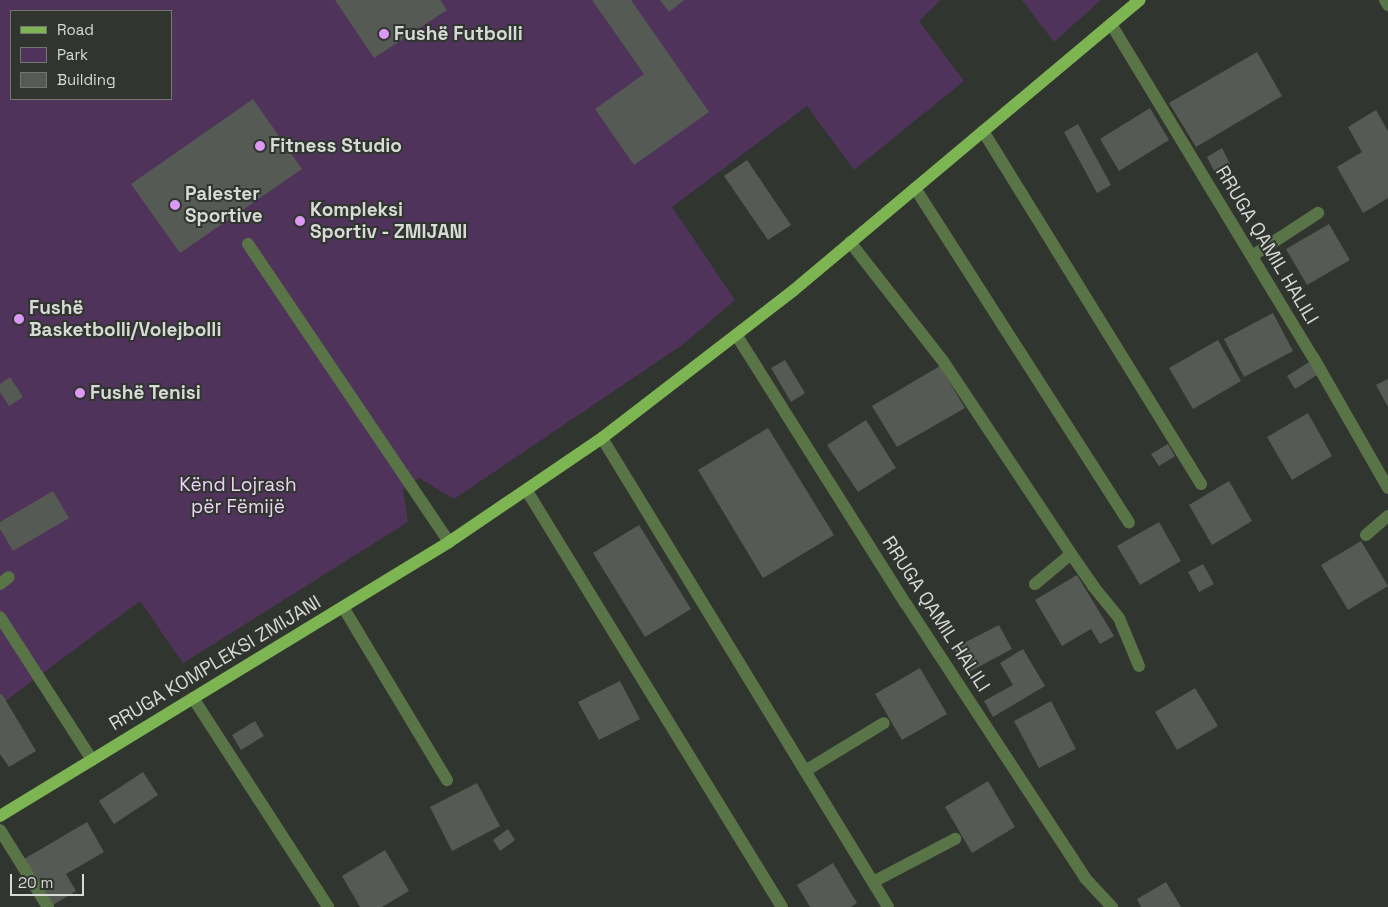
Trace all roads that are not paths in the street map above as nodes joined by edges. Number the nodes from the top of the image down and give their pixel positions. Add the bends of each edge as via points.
1 (1139, 0) edge
2 (1385, 0) edge
3 (1388, 5) edge
4 (1111, 24) junction
5 (983, 132) junction
6 (915, 188) junction
7 (1318, 213) dead end
8 (850, 242) junction
9 (248, 244) dead end
10 (1252, 256) junction
11 (738, 336) junction
12 (602, 438) junction
13 (1201, 484) dead end
14 (1388, 488) edge
15 (527, 491) junction
16 (1388, 516) edge
17 (1129, 522) dead end
18 (1366, 535) dead end
19 (449, 542) junction
20 (1071, 554) junction
21 (1035, 584) dead end
22 (342, 607) junction
23 (0, 617) edge
24 (1139, 666) dead end
25 (193, 698) junction
26 (884, 723) dead end
27 (92, 760) junction
28 (805, 771) junction
29 (447, 780) dead end
30 (0, 816) edge
31 (0, 830) edge
32 (956, 839) dead end
33 (873, 882) junction
34 (48, 907) edge
35 (328, 907) edge
36 (782, 907) edge
37 (888, 907) edge
38 (1112, 907) edge

1 - 4 main road
2 - 3 street
4 - 5 main road
4 - 10 street, RRUGA QAMIL HALILI
5 - 6 main road
5 - 13 street
6 - 8 main road
6 - 17 street
7 - 10 street
8 - 11 main road
8 - 20 street via 943,361
9 - 19 street
10 - 14 street, RRUGA QAMIL HALILI
11 - 12 main road
11 - 38 street, RRUGA QAMIL HALILI via 906,604 1080,870
12 - 15 main road
12 - 28 street
15 - 19 main road
15 - 36 street
16 - 18 street
19 - 22 main road, RRUGA KOMPLEKSI ZMIJANI
20 - 21 street
20 - 24 street via 1118,618
22 - 25 main road, RRUGA KOMPLEKSI ZMIJANI
22 - 29 street
23 - 27 street
25 - 27 main road, RRUGA KOMPLEKSI ZMIJANI
25 - 35 street
26 - 28 street
27 - 30 main road, RRUGA KOMPLEKSI ZMIJANI
28 - 33 street
31 - 34 street
32 - 33 street
33 - 37 street

